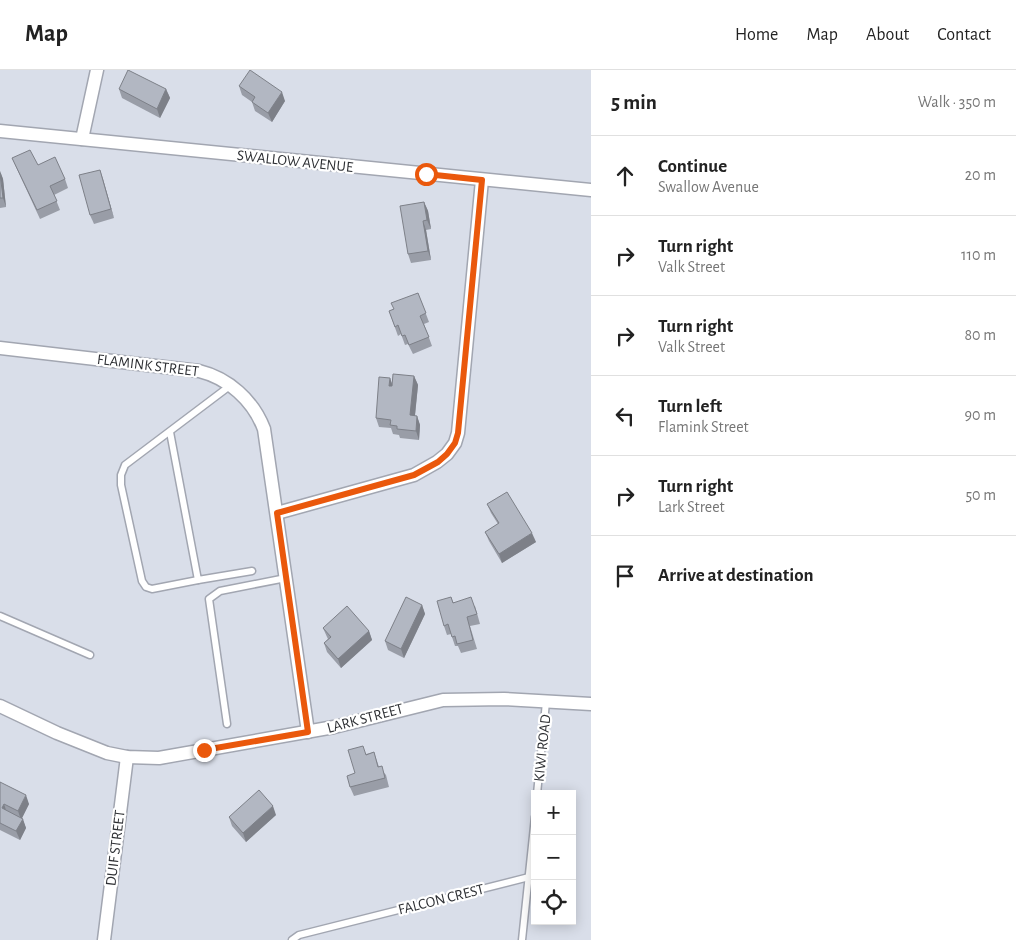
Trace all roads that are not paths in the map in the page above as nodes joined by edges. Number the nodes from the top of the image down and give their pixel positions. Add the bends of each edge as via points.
1 (97, 70) edge
2 (0, 131) edge
3 (82, 139) junction
4 (482, 180) junction
5 (591, 190) edge
6 (0, 348) edge
7 (231, 385) junction
8 (170, 432) junction
9 (277, 513) junction
10 (252, 571) dead end
11 (286, 578) junction
12 (198, 580) junction
13 (0, 616) edge
14 (90, 655) dead end
15 (546, 702) junction
16 (591, 704) edge
17 (0, 707) edge
18 (227, 724) dead end
19 (308, 732) junction
20 (127, 757) junction
21 (537, 790) edge
22 (533, 835) edge
23 (529, 876) junction
24 (104, 940) edge
25 (292, 940) edge
26 (522, 940) edge

1 - 3 street
2 - 3 street, SWALLOW AVENUE
3 - 4 street, SWALLOW AVENUE
4 - 5 street, SWALLOW AVENUE
4 - 9 street via 455,443 438,462 414,475
6 - 7 street, FLAMINK STREET via 178,368 212,374
7 - 8 lane
7 - 9 street, FLAMINK STREET via 260,417
8 - 12 lane
8 - 12 lane via 124,465 121,485 142,581 146,586 152,589
9 - 11 street, FLAMINK STREET
10 - 12 lane
11 - 18 lane via 220,591 209,599
11 - 19 street, FLAMINK STREET
13 - 14 lane
15 - 16 street, LARK STREET
15 - 19 street, LARK STREET via 443,700
15 - 21 lane, KIWI ROAD
17 - 20 street, LARK STREET via 85,745
19 - 20 street, LARK STREET via 159,758
20 - 24 street, DUIF STREET
22 - 23 lane
23 - 25 lane, FALCON CREST via 299,935
23 - 26 lane

